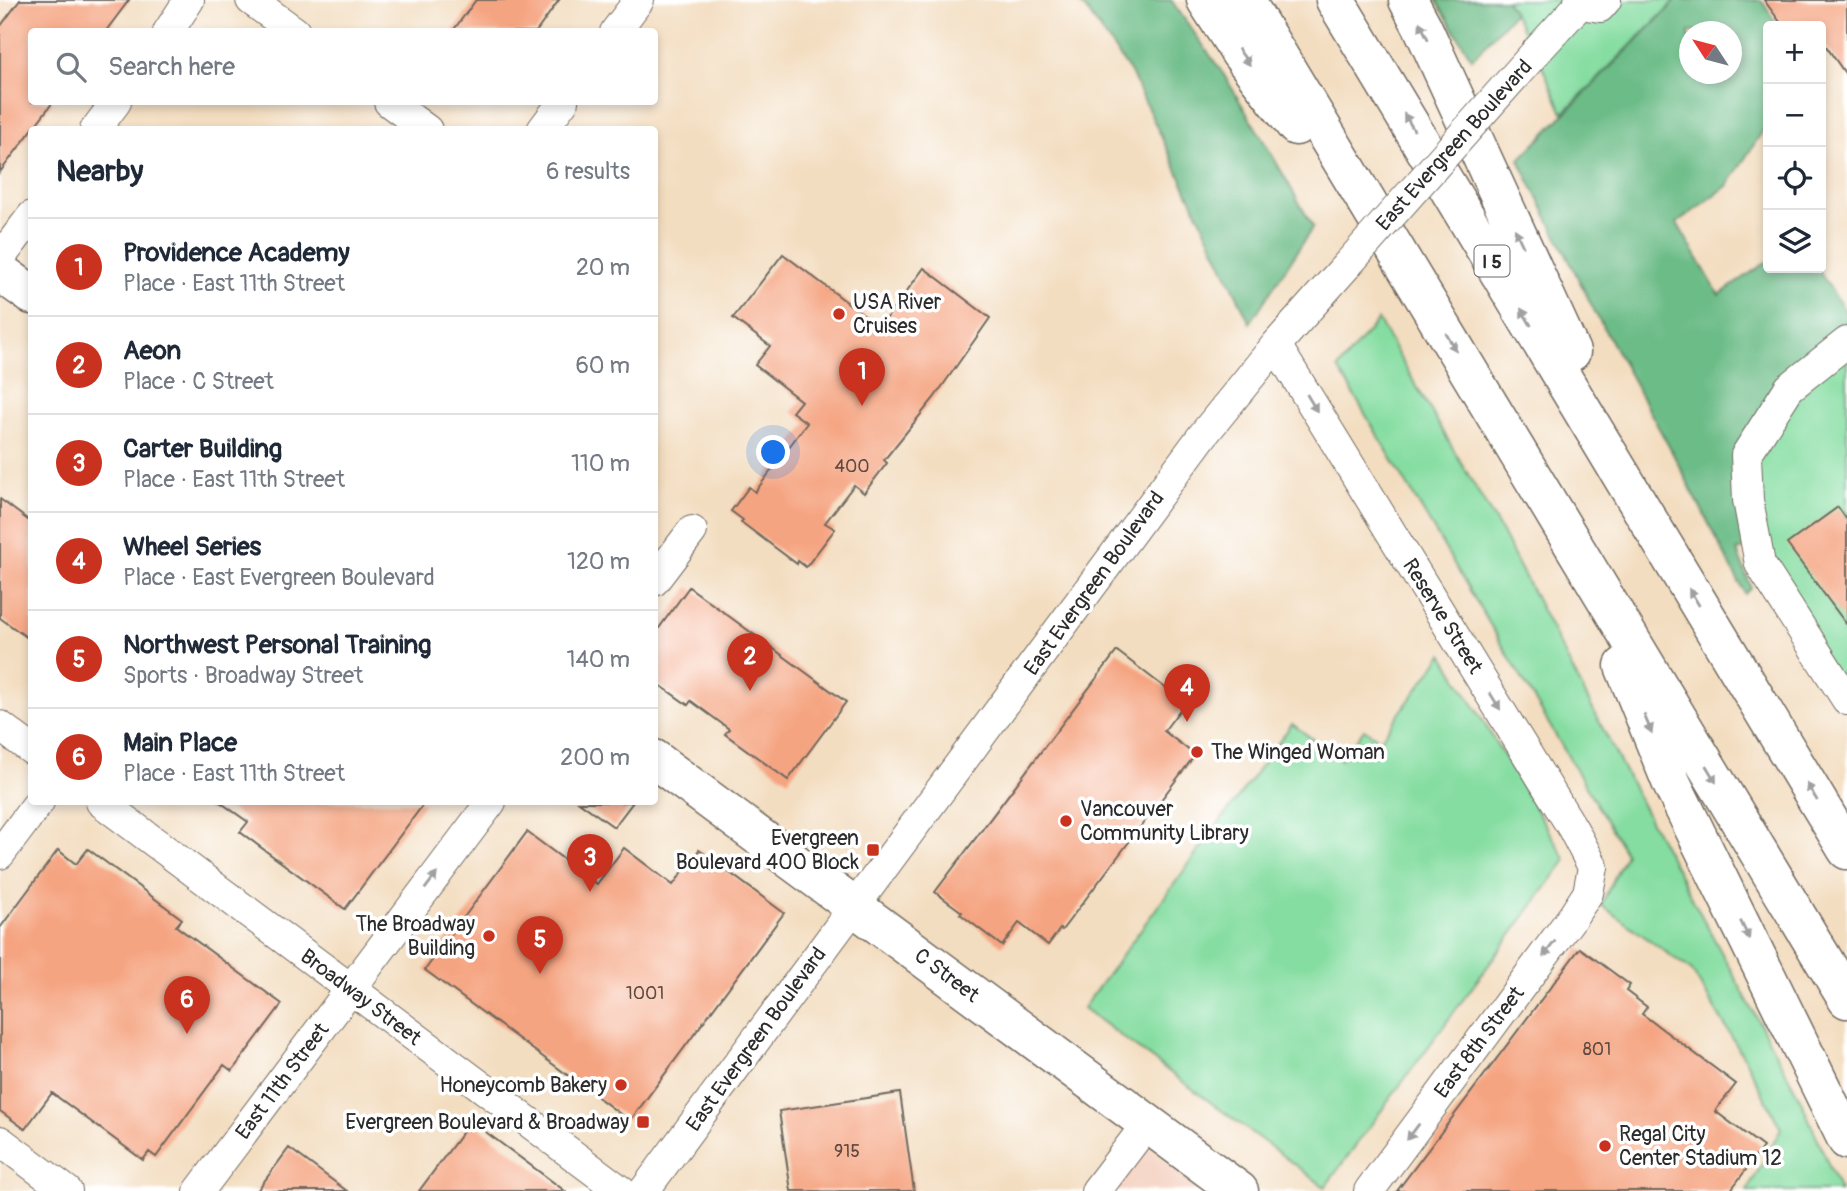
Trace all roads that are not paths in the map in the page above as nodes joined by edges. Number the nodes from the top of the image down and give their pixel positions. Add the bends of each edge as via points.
1 (189, 0) edge
2 (251, 0) edge
3 (639, 0) edge
4 (1206, 0) edge
5 (1245, 0) edge
6 (1335, 0) edge
7 (1408, 0) edge
8 (1588, 1) edge
9 (171, 28) edge
10 (290, 28) edge
11 (618, 28) edge
12 (114, 105) edge
13 (393, 105) edge
14 (561, 105) edge
15 (98, 126) edge
16 (421, 126) edge
17 (545, 126) edge
18 (28, 221) edge
19 (0, 258) edge
20 (0, 272) edge
21 (1416, 284) junction
22 (28, 292) edge
23 (1847, 342) edge
24 (1276, 345) junction
25 (1650, 523) junction
26 (692, 531) dead end
27 (1575, 548) junction
28 (658, 576) edge
29 (1847, 700) edge
30 (0, 726) edge
31 (28, 747) edge
32 (658, 762) edge
33 (37, 805) edge
34 (105, 805) edge
35 (489, 805) edge
36 (1847, 850) edge
37 (0, 854) edge
38 (1588, 893) joint
39 (855, 907) junction
40 (351, 990) junction
41 (1847, 999) edge
42 (1147, 1124) junction
43 (1847, 1140) edge
44 (0, 1141) edge
45 (67, 1191) edge
46 (199, 1191) edge
47 (621, 1191) edge
48 (644, 1191) edge
49 (1096, 1191) edge
50 (1240, 1191) edge
51 (1369, 1191) edge

1 - 9 street
2 - 10 street
3 - 11 street
4 -> 21 main road via 1240,53
5 - 21 main road
25 -> 6 main road, I 5
25 -> 7 main road
8 - 24 street, East Evergreen Boulevard, bridge via 1536,52
12 - 15 street
13 - 16 street
14 - 17 street
18 - 19 street
20 - 22 main road
21 -> 27 main road
23 - 29 street via 1789,388 1746,455 1748,500 1760,564
24 -> 38 street, Reserve Street via 1573,829 1593,867
24 - 39 street, East Evergreen Boulevard via 1203,435
36 -> 25 main road, I 5
26 - 28 street
27 -> 41 main road
27 -> 43 main road via 1672,784
30 - 31 street
32 - 39 main road, C Street
33 - 37 street
34 - 40 street, Broadway Street
40 -> 35 street, East 11th Street
38 -> 51 street, East 8th Street
39 - 42 main road, C Street
39 - 48 street, East Evergreen Boulevard
40 - 46 street, East 11th Street
40 - 47 street, Broadway Street
42 - 49 street
42 - 50 main road, C Street
44 - 45 street

